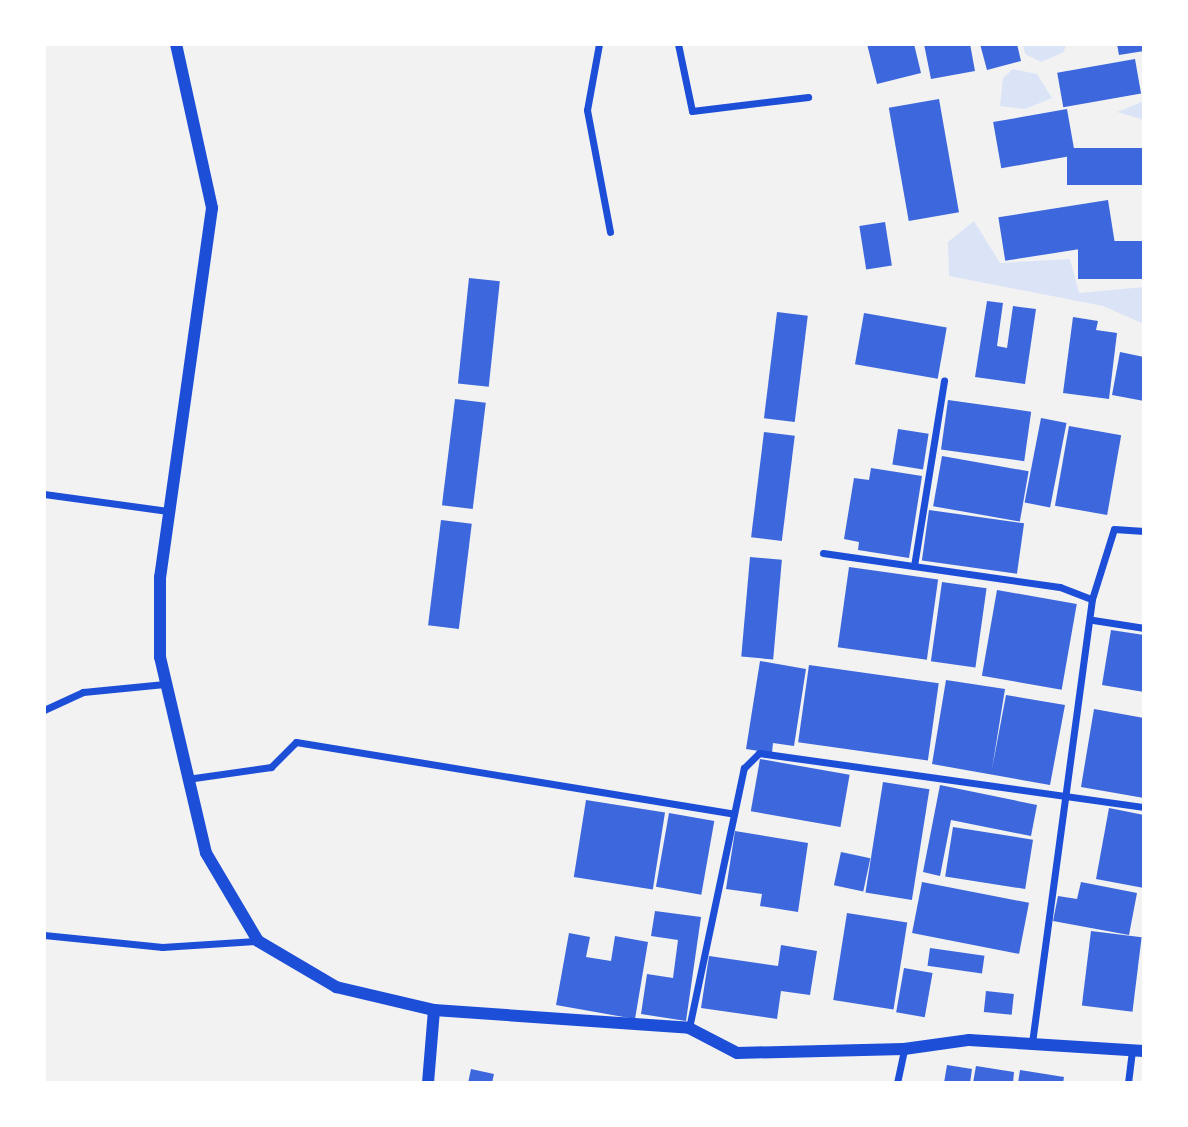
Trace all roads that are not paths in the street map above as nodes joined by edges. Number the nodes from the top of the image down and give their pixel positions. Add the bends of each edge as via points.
1 (176, 44) edge
2 (599, 44) edge
3 (678, 44) edge
4 (807, 97) dead end
5 (610, 232) dead end
6 (944, 380) dead end
7 (44, 494) edge
8 (168, 511) junction
9 (1144, 531) edge
10 (822, 552) dead end
11 (914, 566) junction
12 (1092, 599) junction
13 (1093, 620) junction
14 (1144, 628) edge
15 (165, 684) junction
16 (44, 710) edge
17 (187, 779) junction
18 (1067, 794) junction
19 (1144, 807) edge
20 (734, 814) junction
21 (44, 935) edge
22 (258, 941) junction
23 (434, 1010) junction
24 (689, 1028) junction
25 (1031, 1041) junction
26 (904, 1049) junction
27 (1138, 1050) edge
28 (428, 1083) edge
29 (897, 1083) edge
30 (1128, 1083) edge

1 - 8 street via 212,208
2 - 5 street via 587,110
3 - 4 street via 692,111
6 - 11 street
7 - 8 street
8 - 15 street via 158,618
9 - 12 street via 1114,529
10 - 11 street
11 - 12 street via 1060,587
12 - 13 street
13 - 14 street
13 - 18 street
15 - 16 street via 83,692
15 - 17 street
17 - 20 street via 271,766 296,742
17 - 22 street via 213,870
18 - 19 street
18 - 20 street via 759,753 744,768
18 - 25 street
20 - 24 street
21 - 22 street via 162,947
22 - 23 street via 336,987
23 - 24 street
23 - 28 street
24 - 26 street via 737,1053
25 - 26 street via 969,1040
25 - 27 street
26 - 29 street
27 - 30 street

